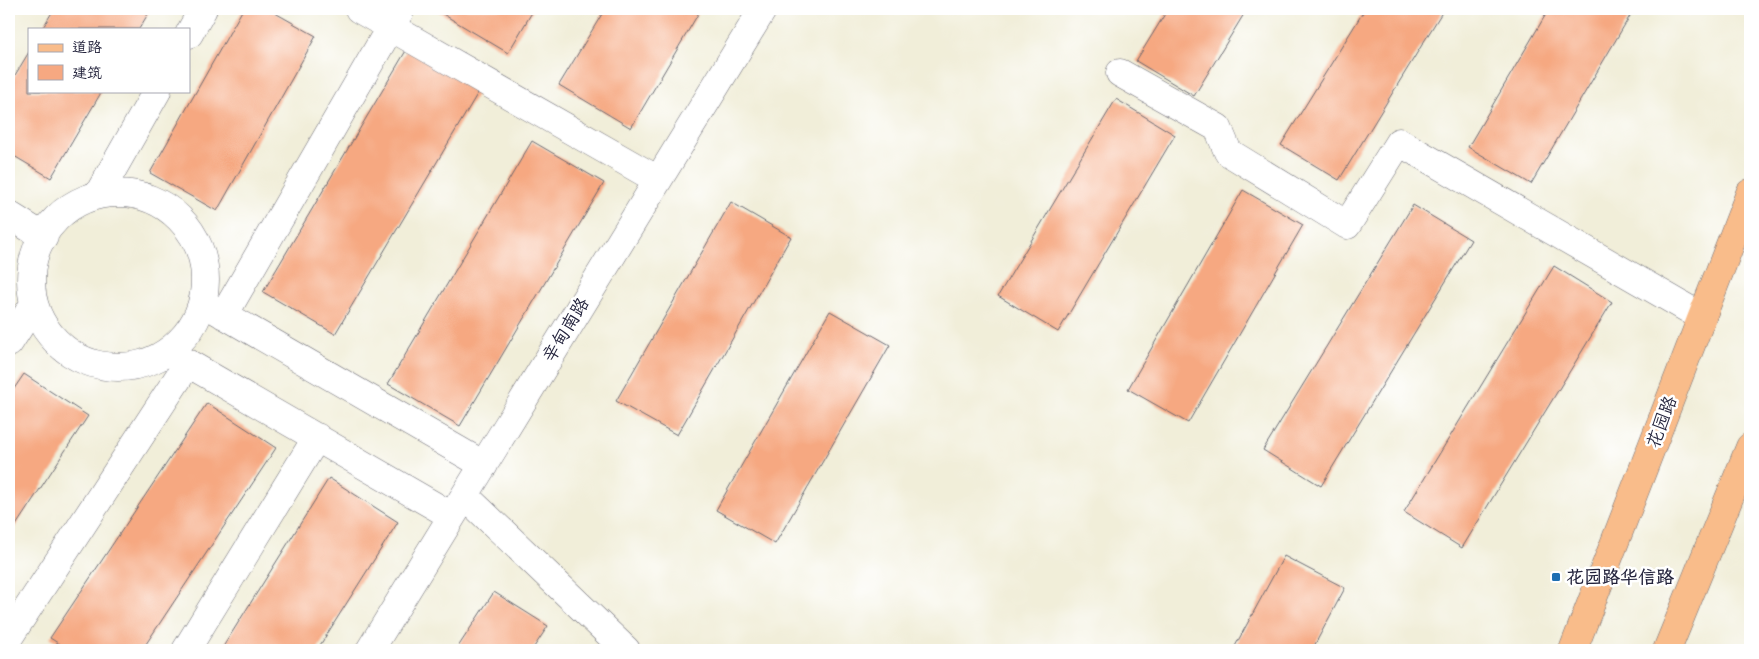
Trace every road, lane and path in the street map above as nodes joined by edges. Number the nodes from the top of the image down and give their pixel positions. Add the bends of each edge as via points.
1 (203, 9) edge
2 (359, 9) edge
3 (763, 9) edge
4 (395, 18) edge
5 (190, 32) edge
6 (1120, 73) dead end
7 (155, 92) edge
8 (658, 180) junction
9 (1750, 193) edge
10 (98, 195) junction
11 (9, 215) edge
12 (44, 236) junction
13 (34, 304) junction
14 (214, 309) junction
15 (1702, 317) junction
16 (9, 343) edge
17 (178, 357) junction
18 (317, 438) junction
19 (1750, 447) edge
20 (484, 464) junction
21 (458, 506) junction
22 (9, 637) edge
23 (186, 650) edge
24 (370, 650) edge
25 (626, 650) edge
26 (1574, 650) edge
27 (1667, 650) edge

1 - 5 street
2 - 4 street
3 - 8 street, 辛甸南路
4 - 8 street
4 - 14 street
6 - 15 street via 1218,128 1228,152 1347,225 1399,142
7 - 10 street
8 - 20 street, 辛甸南路
9 - 15 main road, 花园路
10 - 12 street via 71,208 50,226
10 - 14 street via 128,192 157,201 181,218 198,243
11 - 12 street
12 - 13 street via 36,250 31,276
13 - 16 street
13 - 17 street via 45,329 64,349 87,362 114,368
14 - 17 street via 190,330
14 - 20 street
15 - 26 main road, 花园路
17 - 18 street
17 - 22 street
18 - 21 street
18 - 23 street
19 - 27 main road
20 - 21 street, 辛甸南路
21 - 24 street, 辛甸南路
21 - 25 street

